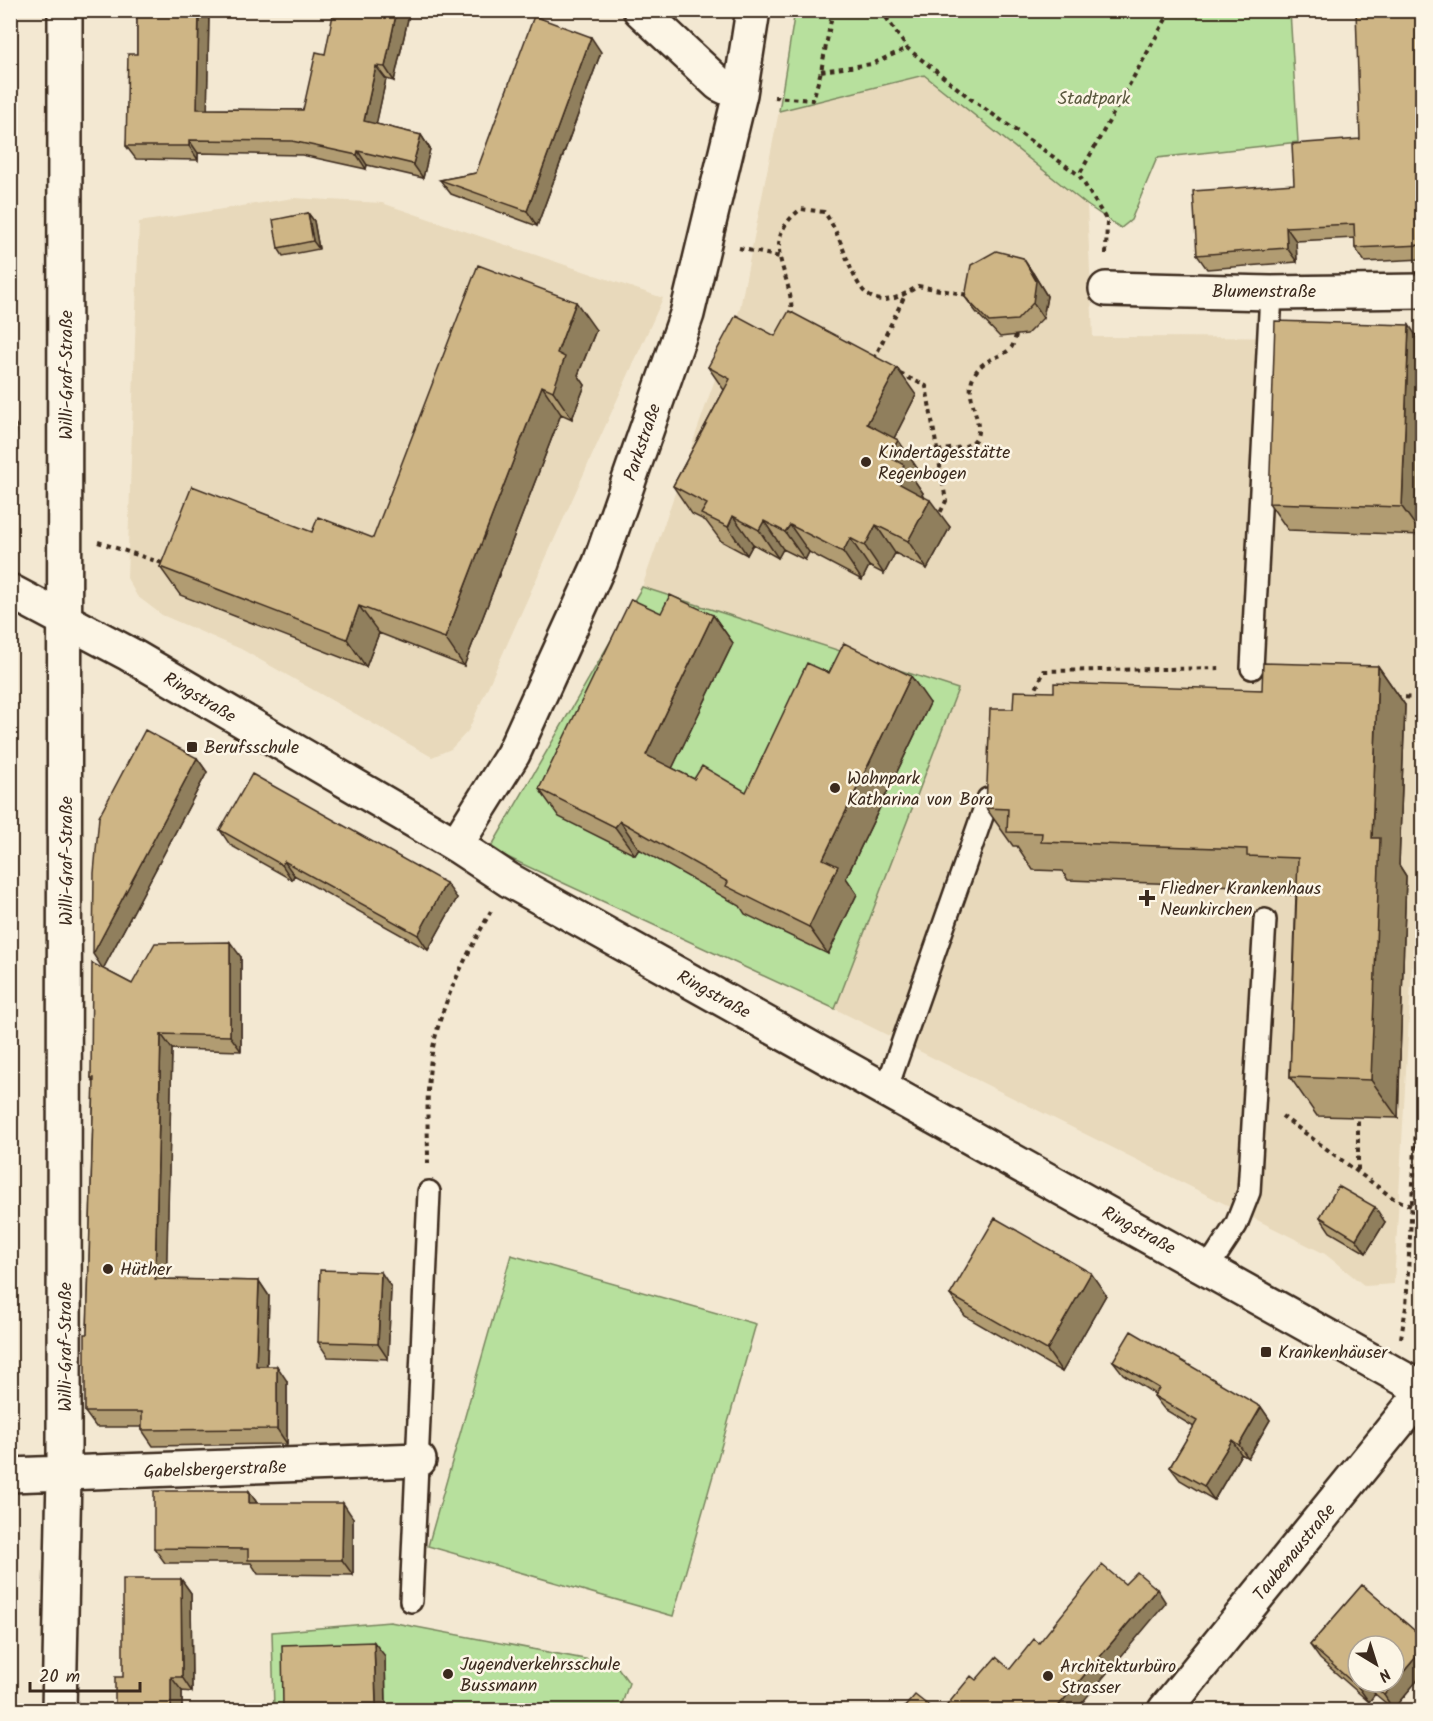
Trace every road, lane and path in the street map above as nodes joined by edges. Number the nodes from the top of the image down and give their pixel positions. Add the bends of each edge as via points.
1 (65, 10) edge
2 (640, 10) edge
3 (753, 10) edge
4 (833, 10) edge
5 (880, 10) edge
6 (1171, 10) edge
7 (907, 48) junction
8 (821, 71) junction
9 (740, 94) junction
10 (1078, 176) junction
11 (1106, 289) joint
12 (1422, 291) edge
13 (1271, 292) junction
14 (905, 295) junction
15 (978, 297) edge
16 (801, 323) edge
17 (1016, 336) edge
18 (872, 363) edge
19 (894, 372) edge
20 (938, 451) junction
21 (936, 520) dead end
22 (66, 531) junction
23 (170, 566) edge
24 (10, 591) edge
25 (67, 621) junction
26 (1252, 668) joint
27 (1389, 696) dead end
28 (1422, 698) edge
29 (1030, 703) edge
30 (988, 799) edge
31 (456, 845) junction
32 (509, 880) junction
33 (1265, 920) dead end
34 (1422, 1024) edge
35 (886, 1089) junction
36 (1256, 1098) junction
37 (1358, 1117) edge
38 (1358, 1170) junction
39 (429, 1192) joint
40 (1411, 1208) junction
41 (1422, 1211) edge
42 (1208, 1269) junction
43 (1413, 1385) edge
44 (419, 1460) junction
45 (10, 1475) edge
46 (64, 1475) junction
47 (411, 1601) dead end
48 (59, 1710) edge
49 (1165, 1710) edge

1 - 22 street, Willi-Graf-Straße
2 - 9 street via 719,84
3 - 9 street, Parkstraße
4 - 8 path
5 - 7 path
6 - 10 path
7 - 8 path via 872,64
7 - 10 path
8 - 9 path via 813,100
9 - 31 street, Parkstraße via 687,314 600,562 513,754
10 - 11 path via 1107,221
11 - 13 street, Blumenstraße
12 - 13 street, Blumenstraße
13 - 26 lane
14 - 15 path via 918,286
14 - 16 path via 872,300 862,292 837,228 824,212 801,209 788,219 780,236 780,256 793,301 790,317
14 - 18 path
17 - 20 path via 1011,348 980,365 972,378 970,395 980,427 978,436 970,444
19 - 20 path via 926,386
20 - 21 path via 946,501
22 - 23 path
22 - 25 street, Willi-Graf-Straße
24 - 25 street, Ringstraße
25 - 31 street, Ringstraße
25 - 46 street, Willi-Graf-Straße
26 - 29 path via 1044,671
27 - 28 path
30 - 35 lane
31 - 32 street, Ringstraße
32 - 35 street, Ringstraße
32 - 39 path via 465,957 437,1027 429,1068
33 - 36 lane
34 - 40 path
35 - 42 street, Ringstraße
36 - 38 path
36 - 42 lane via 1249,1192 1236,1225
37 - 38 path
38 - 40 path
39 - 44 lane
40 - 41 path
40 - 43 path via 1406,1307
42 - 43 street, Ringstraße
43 - 49 street, Taubenaustraße
44 - 46 street, Gabelsbergerstraße
44 - 47 lane
45 - 46 street, Gabelsbergerstraße
46 - 48 street, Willi-Graf-Straße

